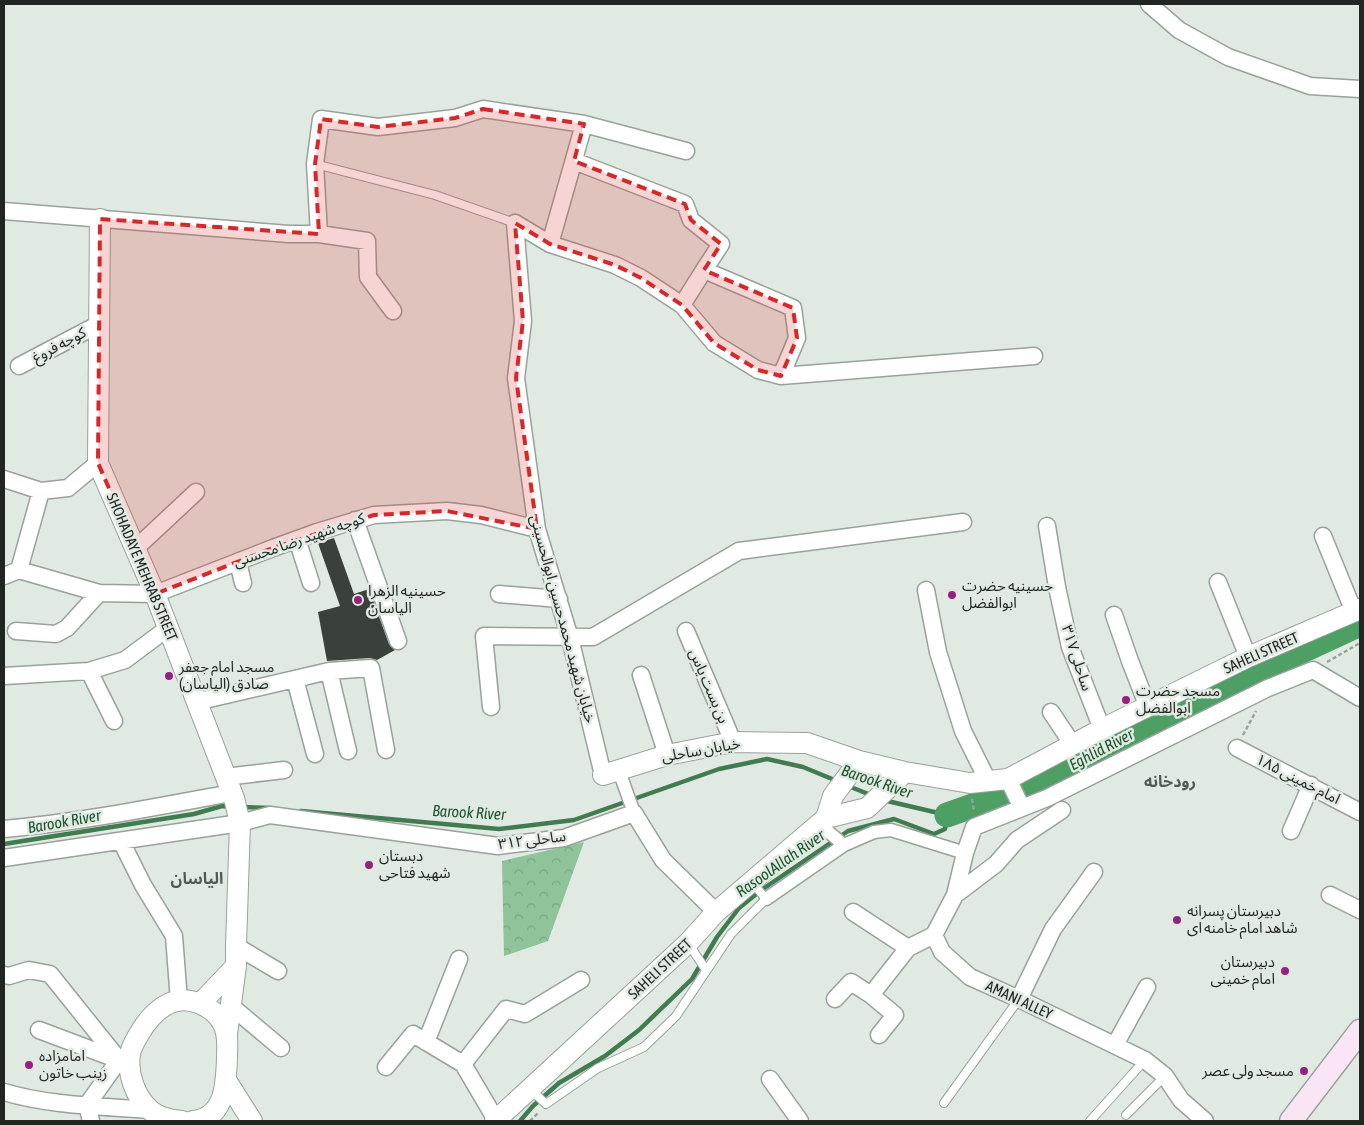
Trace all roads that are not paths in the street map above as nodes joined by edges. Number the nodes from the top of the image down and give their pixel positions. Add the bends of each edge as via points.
1 (1148, 4) edge
2 (1360, 89) edge
3 (584, 124) junction
4 (686, 151) dead end
5 (574, 162) junction
6 (315, 164) junction
7 (4, 211) edge
8 (100, 219) junction
9 (515, 223) junction
10 (319, 234) junction
11 (550, 244) junction
12 (704, 270) junction
13 (682, 305) junction
14 (393, 311) dead end
15 (99, 324) junction
16 (1034, 356) dead end
17 (19, 366) dead end
18 (781, 376) junction
19 (98, 463) junction
20 (4, 479) edge
21 (41, 491) junction
22 (196, 492) dead end
23 (355, 520) junction
24 (963, 522) dead end
25 (1046, 526) dead end
26 (537, 529) junction
27 (1323, 536) dead end
28 (297, 539) junction
29 (135, 549) junction
30 (238, 562) junction
31 (19, 570) junction
32 (4, 576) edge
33 (311, 582) dead end
34 (1218, 582) dead end
35 (244, 583) dead end
36 (926, 590) dead end
37 (99, 592) junction
38 (155, 594) junction
39 (499, 594) dead end
40 (559, 599) junction
41 (1357, 610) edge
42 (1114, 615) dead end
43 (168, 628) junction
44 (16, 631) dead end
45 (686, 632) dead end
46 (570, 638) junction
47 (398, 640) dead end
48 (1248, 657) junction
49 (89, 671) junction
50 (329, 671) junction
51 (641, 675) dead end
52 (4, 676) edge
53 (295, 679) junction
54 (1360, 698) edge
55 (196, 702) junction
56 (491, 706) dead end
57 (1148, 707) junction
58 (1051, 712) dead end
59 (114, 721) dead end
60 (1102, 729) junction
61 (733, 742) junction
62 (1073, 745) junction
63 (1237, 748) road end
64 (386, 750) dead end
65 (348, 751) dead end
66 (315, 754) dead end
67 (666, 754) junction
68 (855, 766) junction
69 (284, 770) dead end
70 (905, 772) junction
71 (611, 773) junction
72 (988, 781) junction
73 (1010, 783) junction
74 (1310, 785) junction
75 (230, 790) junction
76 (1021, 806) junction
77 (1062, 810) dead end
78 (1360, 812) edge
79 (634, 813) junction
80 (240, 820) junction
81 (822, 821) junction
82 (4, 829) edge
83 (1291, 831) dead end
84 (121, 841) junction
85 (844, 845) junction
86 (965, 853) junction
87 (4, 858) edge
88 (1094, 872) dead end
89 (759, 891) junction
90 (956, 895) junction
91 (1330, 895) dead end
92 (1360, 910) edge
93 (716, 912) junction
94 (853, 912) dead end
95 (934, 935) junction
96 (691, 948) junction
97 (908, 948) junction
98 (236, 956) junction
99 (459, 960) dead end
100 (704, 968) junction
101 (278, 971) dead end
102 (4, 975) edge
103 (581, 980) dead end
104 (1146, 987) dead end
105 (871, 995) junction
106 (1019, 999) junction
107 (835, 1000) dead end
108 (178, 1001) junction
109 (200, 1004) junction
110 (230, 1006) junction
111 (39, 1030) dead end
112 (1360, 1031) edge
113 (227, 1034) junction
114 (879, 1034) dead end
115 (426, 1042) junction
116 (1115, 1045) junction
117 (281, 1048) dead end
118 (125, 1056) junction
119 (1145, 1060) junction
120 (463, 1064) junction
121 (386, 1068) dead end
122 (1165, 1076) junction
123 (770, 1079) dead end
124 (226, 1080) junction
125 (4, 1092) edge
126 (535, 1094) junction
127 (944, 1102) dead end
128 (87, 1105) junction
129 (150, 1110) junction
130 (1126, 1116) dead end
131 (91, 1121) edge
132 (182, 1121) edge
133 (193, 1121) edge
134 (199, 1121) edge
135 (252, 1121) edge
136 (496, 1121) edge
137 (800, 1121) edge
138 (1090, 1121) edge
139 (1205, 1121) edge
140 (1291, 1121) edge

1 - 2 street via 1178,30 1228,57 1310,86
3 - 4 street
3 - 5 street
3 - 6 street via 483,109 454,118 378,127 321,119
5 - 11 street
5 - 12 street via 685,204 691,220 721,244
6 - 9 lane via 435,195
6 - 10 street
7 - 8 street
8 - 10 street
8 - 15 street, SHOHADAYE MEHRAB STREET
9 - 11 street
9 - 26 street, خیابان شهید محمدحسین ابوالحسینی via 523,321 516,378
10 - 14 street via 367,241 368,277
11 - 13 street via 615,265
12 - 13 street
12 - 18 street via 793,308 797,338
13 - 18 street via 714,343 758,370
15 - 17 street, کوچه فروغ
15 - 19 street, SHOHADAYE MEHRAB STREET
16 - 18 street
19 - 21 street via 68,488
19 - 29 street, SHOHADAYE MEHRAB STREET
20 - 21 street
21 - 31 street
22 - 29 street
23 - 26 street, کوچه شهید رضا محسنی via 374,514 448,511 481,514
23 - 28 street, کوچه شهید رضا محسنی
23 - 47 street
24 - 46 street via 739,551 593,637
25 - 60 street, ساحلی ۳۱۷ via 1070,647
26 - 40 street, خیابان شهید محمدحسین ابوالحسینی
27 - 41 street
28 - 30 street, کوچه شهید رضا محسنی
28 - 33 street
29 - 38 street, SHOHADAYE MEHRAB STREET
30 - 35 street
30 - 38 street, کوچه شهید رضا محسنی
31 - 32 street
31 - 37 street
34 - 48 street
36 - 72 street via 943,670 963,731
37 - 38 street
37 - 44 street via 66,628 56,634
38 - 43 street, SHOHADAYE MEHRAB STREET
39 - 40 street
40 - 46 street, خیابان شهید محمدحسین ابوالحسینی
41 - 48 street, SAHELI STREET
42 - 57 street
43 - 49 street via 125,660
43 - 55 street, SHOHADAYE MEHRAB STREET
45 - 61 street, بن بست یاس
46 - 56 street via 484,636
46 - 71 street, خیابان شهید محمدحسین ابوالحسینی
48 - 57 street, SAHELI STREET
49 - 52 street
49 - 59 street
50 - 53 street
50 - 64 street via 370,668
50 - 65 street
51 - 67 street
53 - 55 street
53 - 66 street
54 - 76 street via 1313,670 1268,688 1047,798
55 - 75 street, SHOHADAYE MEHRAB STREET
57 - 60 street, SAHELI STREET
58 - 62 street
60 - 62 street, SAHELI STREET
61 - 67 street, خیابان ساحلی
61 - 68 street, خیابان ساحلی via 807,743
62 - 73 street, SAHELI STREET
63 - 74 street, امام خمینی ۱۸۵
67 - 71 street, خیابان ساحلی
68 - 70 street, خیابان ساحلی
68 - 81 street via 833,796
69 - 75 street
70 - 72 street, SAHELI STREET via 970,783
70 - 81 street via 867,808
71 - 79 street
72 - 73 street, SAHELI STREET
73 - 76 street
74 - 78 street, امام خمینی ۱۸۵
74 - 83 street
75 - 80 street, SHOHADAYE MEHRAB STREET
75 - 82 street via 140,810
76 - 86 street via 974,827
77 - 90 street via 1017,840 996,864
79 - 80 street, ساحلی ۳۱۲ via 564,838 498,846 270,815
79 - 93 street via 663,860
80 - 84 street, ساحلی ۳۱۲
80 - 98 street, SHOHADAYE MEHRAB STREET
81 - 85 street
81 - 89 street, SAHELI STREET
84 - 87 street, ساحلی ۳۱۲
84 - 108 street via 174,936
85 - 86 street via 874,832 891,830
85 - 89 street
86 - 90 street
88 - 106 street via 1053,929
89 - 93 street, SAHELI STREET
89 - 100 lane
90 - 95 street
91 - 92 street
93 - 96 street, SAHELI STREET
94 - 97 street
95 - 97 street
95 - 106 street, AMANI ALLEY via 942,952 970,977
96 - 100 lane
96 - 126 street, SAHELI STREET
97 - 105 street
98 - 101 street
98 - 109 street
98 - 110 street, SHOHADAYE MEHRAB STREET
99 - 115 street
100 - 126 lane via 676,1016 644,1047 598,1068 546,1104
102 - 118 street via 29,970 50,974
103 - 120 street via 525,1014 506,1010
104 - 116 street
105 - 107 street via 851,982
105 - 114 street via 896,1015
106 - 116 street, AMANI ALLEY
106 - 127 lane
108 - 109 street
108 - 118 street via 169,1003 150,1018
109 - 113 street via 217,1015
110 - 113 street, SHOHADAYE MEHRAB STREET
110 - 117 street
111 - 118 street
112 - 140 main road
113 - 124 street, SHOHADAYE MEHRAB STREET
115 - 120 street
115 - 121 street via 413,1034
116 - 119 street, AMANI ALLEY
118 - 128 street
118 - 129 street via 132,1081
119 - 122 street, AMANI ALLEY
119 - 138 lane
120 - 136 street
122 - 130 lane
122 - 139 street, AMANI ALLEY via 1182,1100
123 - 137 street
124 - 134 street, SHOHADAYE MEHRAB STREET via 218,1108
124 - 135 street
125 - 128 street via 30,1100
126 - 136 street, SAHELI STREET
128 - 129 street
128 - 131 street
129 - 132 street
133 - 134 street

